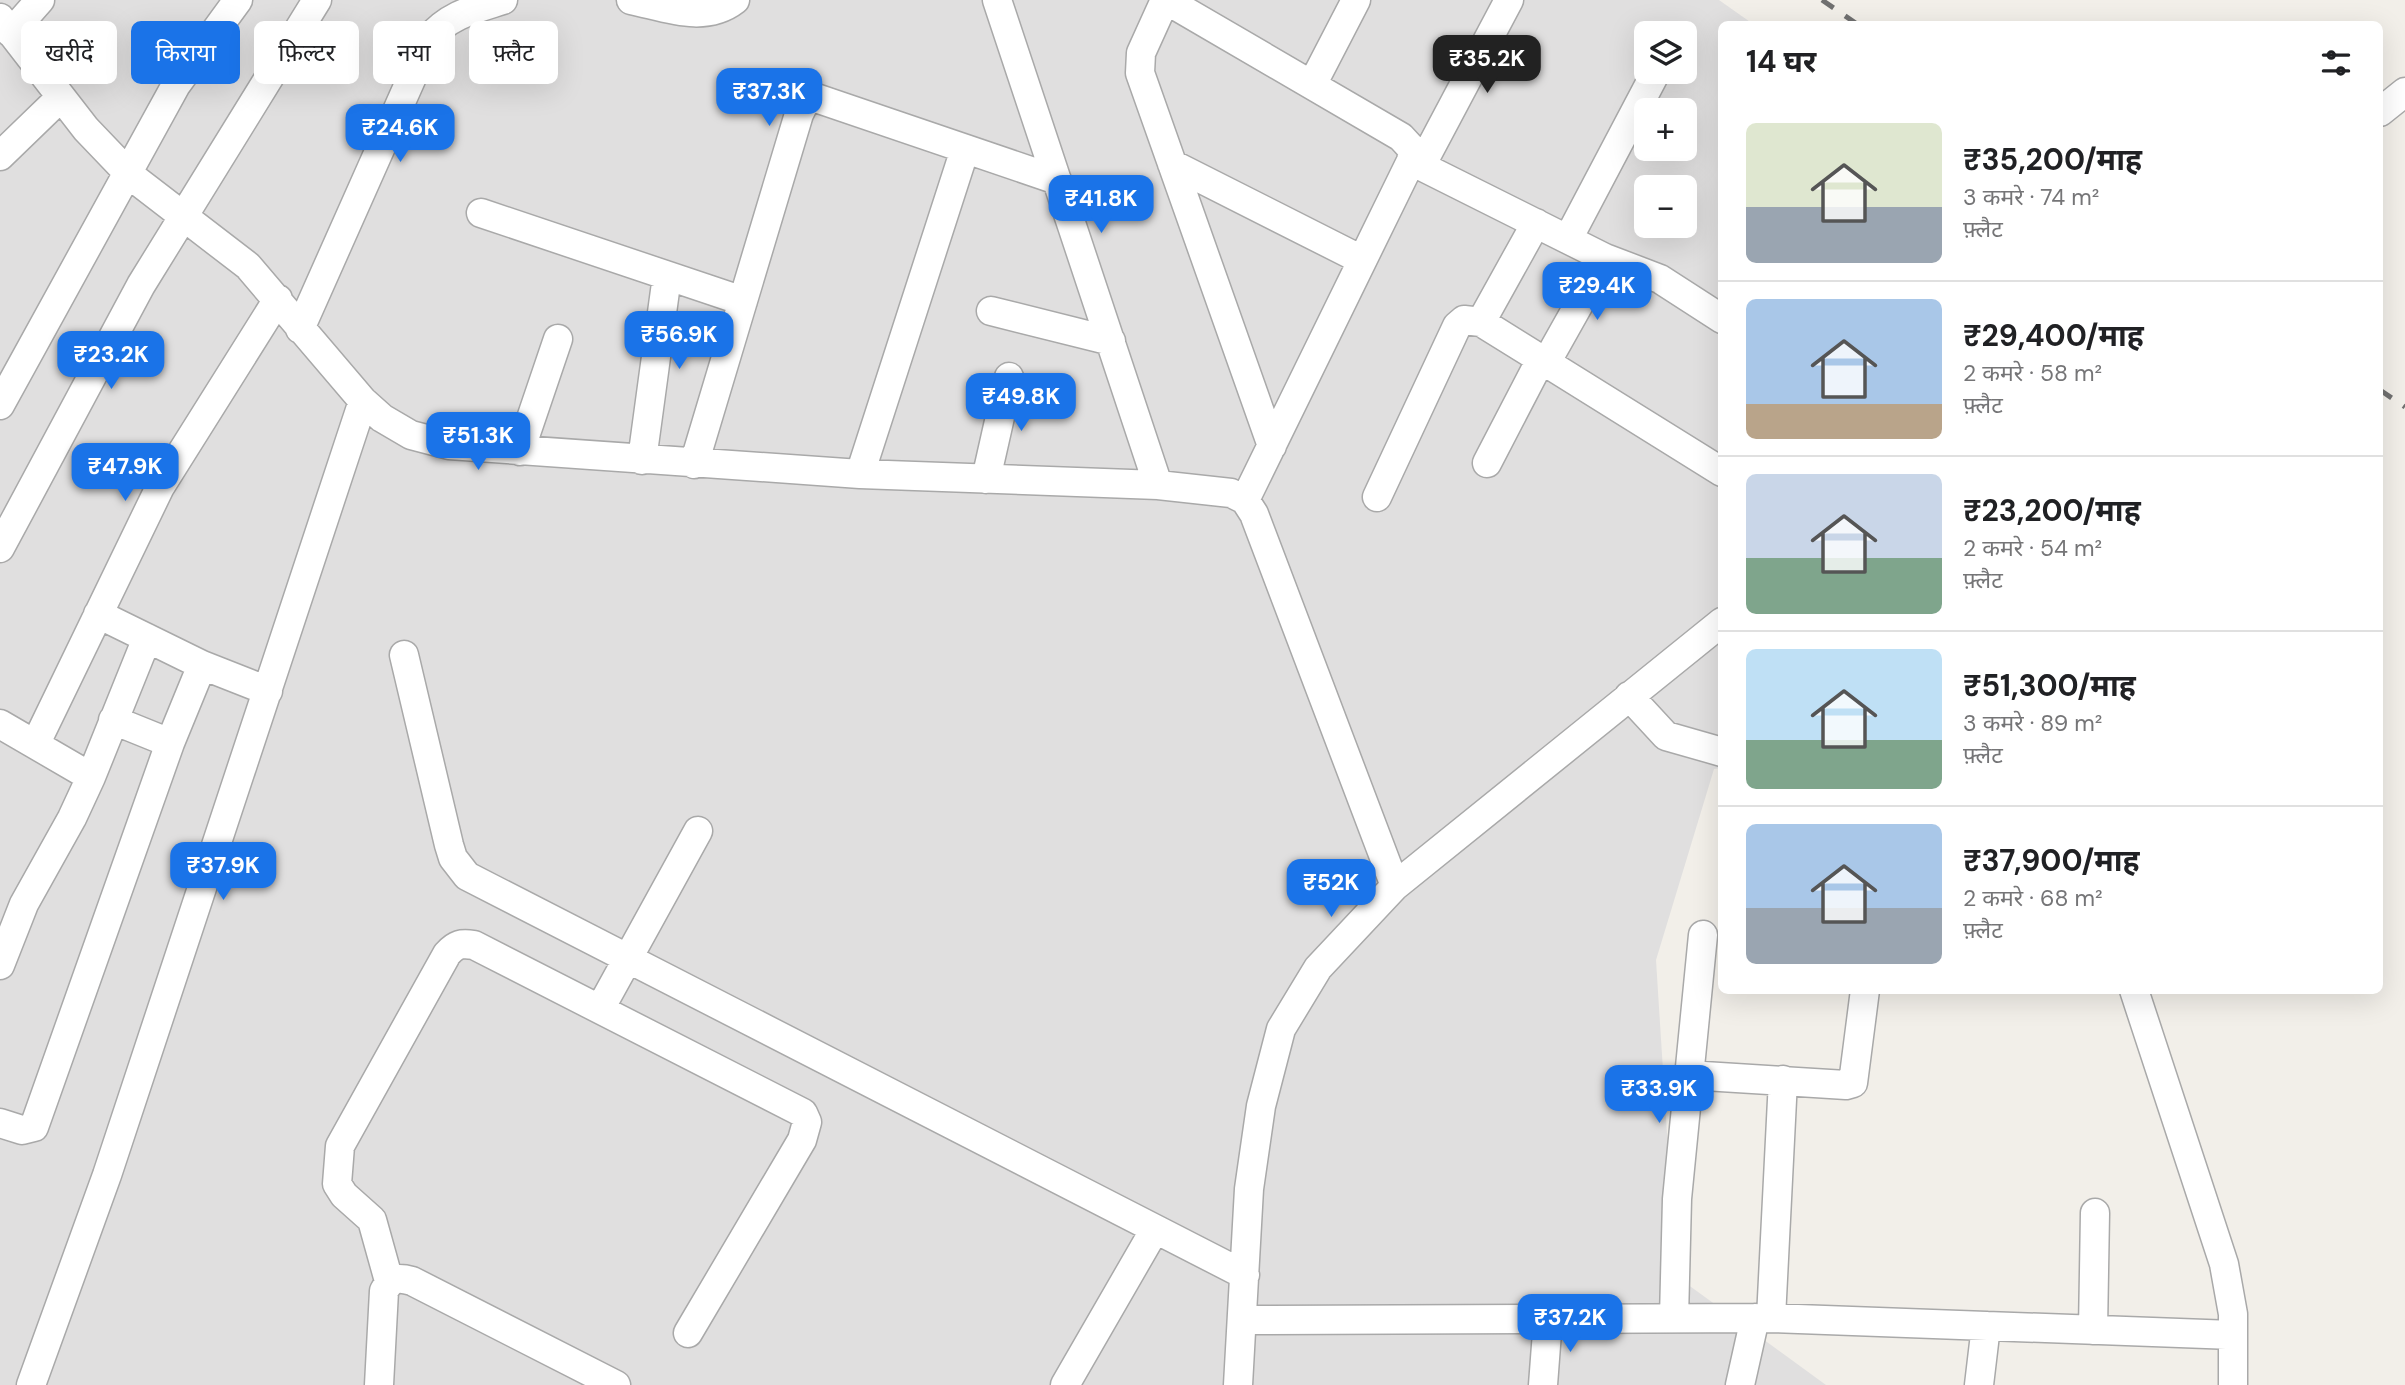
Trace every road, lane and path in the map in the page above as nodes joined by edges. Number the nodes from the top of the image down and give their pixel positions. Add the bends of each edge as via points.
1 (40, 0) edge
2 (238, 0) edge
3 (317, 0) edge
4 (503, 0) edge
5 (631, 0) edge
6 (735, 0) edge
7 (997, 0) edge
8 (1166, 0) edge
9 (1356, 0) edge
10 (1509, 0) edge
11 (4, 26) edge
12 (1650, 84) edge
13 (1312, 85) junction
14 (2405, 92) edge
15 (61, 97) junction
16 (2383, 110) edge
17 (965, 149) junction
18 (0, 156) edge
19 (1172, 164) junction
20 (1416, 164) junction
21 (128, 173) junction
22 (1057, 180) junction
23 (184, 214) junction
24 (481, 214) dead end
25 (1536, 223) junction
26 (1568, 239) junction
27 (1605, 258) junction
28 (1362, 260) junction
29 (667, 276) junction
30 (278, 299) junction
31 (743, 301) junction
32 (990, 311) dead end
33 (1718, 316) edge
34 (1481, 322) junction
35 (300, 329) junction
36 (558, 339) dead end
37 (1111, 341) junction
38 (1544, 361) junction
39 (1009, 377) dead end
40 (3, 391) edge
41 (363, 401) junction
42 (1272, 446) junction
43 (520, 451) junction
44 (642, 460) junction
45 (1487, 463) dead end
46 (694, 464) junction
47 (1718, 470) edge
48 (860, 474) junction
49 (986, 479) junction
50 (1158, 485) junction
51 (1377, 497) dead end
52 (1245, 500) junction
53 (0, 548) edge
54 (98, 614) junction
55 (1718, 625) edge
56 (147, 638) junction
57 (404, 655) dead end
58 (202, 665) junction
59 (268, 691) junction
60 (1629, 696) junction
61 (113, 720) junction
62 (0, 724) edge
63 (36, 743) junction
64 (170, 743) junction
65 (1718, 751) edge
66 (91, 777) junction
67 (698, 831) dead end
68 (1395, 886) junction
69 (1703, 935) dead end
70 (628, 958) junction
71 (0, 965) edge
72 (1864, 994) edge
73 (2135, 994) edge
74 (600, 1009) junction
75 (1688, 1075) junction
76 (1783, 1080) junction
77 (0, 1124) edge
78 (2095, 1213) dead end
79 (1156, 1229) junction
80 (1245, 1275) junction
81 (389, 1281) junction
82 (1674, 1318) junction
83 (1763, 1318) junction
84 (1548, 1319) junction
85 (1243, 1320) junction
86 (1986, 1326) junction
87 (2093, 1330) junction
88 (688, 1333) dead end
89 (2234, 1335) junction
90 (31, 1385) edge
91 (379, 1385) edge
92 (615, 1385) edge
93 (1065, 1385) edge
94 (1238, 1385) edge
95 (1543, 1385) edge
96 (1740, 1385) edge
97 (1979, 1385) edge
98 (2233, 1385) edge

1 - 11 street
2 - 21 street via 176,85
3 - 23 street
4 - 35 street via 454,16 429,39
5 - 6 street via 696,14 712,12
7 - 22 street
8 - 13 street
8 - 19 street via 1138,64
9 - 13 street
10 - 20 street
11 - 15 street
12 - 26 street
13 - 20 street via 1409,143
14 - 16 street
15 - 18 street
15 - 21 street
17 - 22 street
17 - 31 street via 807,97
17 - 48 street
19 - 28 street
19 - 42 street
20 - 25 street
20 - 28 street
21 - 23 street
21 - 40 street
22 - 37 street
23 - 30 street via 248,266
23 - 53 street via 128,308
24 - 29 street
25 - 26 street
25 - 34 street
26 - 27 street
27 - 33 street via 1660,279
27 - 38 street
28 - 42 street
29 - 31 street
29 - 44 street
30 - 35 street
30 - 54 street via 160,487
31 - 46 street
32 - 37 street
34 - 38 street
34 - 51 street via 1464,320 1457,326
35 - 41 street
36 - 43 street
37 - 50 street
38 - 45 street
38 - 47 street
39 - 49 street
41 - 43 street via 411,435 449,445
41 - 59 street
42 - 52 street
43 - 44 street
44 - 46 street
46 - 48 street
48 - 49 street
49 - 50 street
50 - 52 street via 1231,493
52 - 68 street
54 - 56 street
54 - 63 street
55 - 60 street
56 - 58 street
56 - 61 street
57 - 70 street via 453,858 467,876
58 - 59 street
58 - 64 street
59 - 90 street via 107,1175
60 - 65 street via 1666,736
60 - 68 street
61 - 64 street
61 - 66 street
62 - 63 street
63 - 66 street
64 - 77 street via 33,1127 22,1130
66 - 71 street via 24,904
67 - 70 street
68 - 80 street via 1318,968 1281,1029 1261,1106 1249,1189
69 - 75 street
70 - 74 street
70 - 79 street
72 - 76 street via 1853,1083
73 - 89 street via 2224,1264
74 - 81 street via 474,945 455,945 447,954 340,1146 337,1184 372,1220
74 - 88 street via 792,1106 807,1122 802,1140
75 - 76 street
75 - 82 street via 1677,1199
76 - 83 street
78 - 87 street
79 - 80 street
79 - 93 street
80 - 85 street
81 - 91 street via 384,1291
81 - 92 street via 412,1281
82 - 83 street
82 - 84 street
83 - 86 street
83 - 96 street
84 - 85 street
84 - 95 street
85 - 94 street
86 - 87 street
86 - 97 street
87 - 89 street
89 - 98 street

